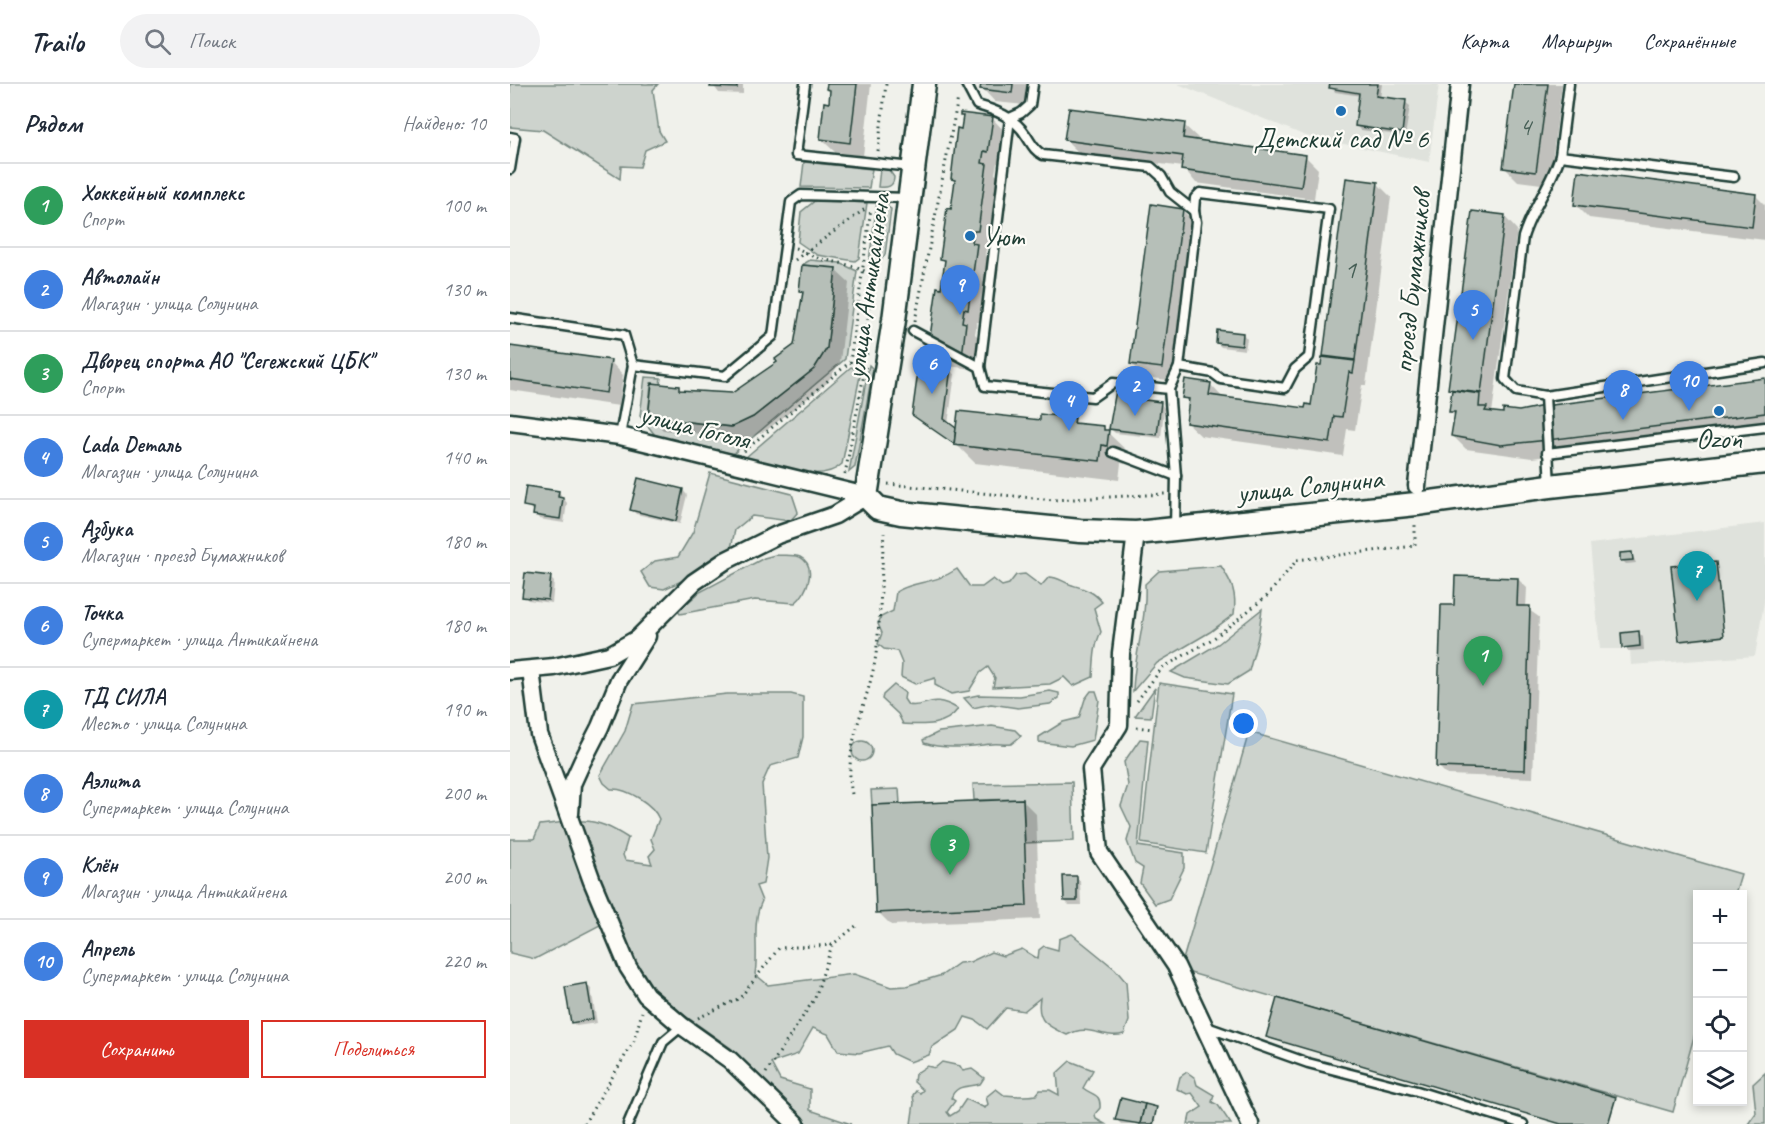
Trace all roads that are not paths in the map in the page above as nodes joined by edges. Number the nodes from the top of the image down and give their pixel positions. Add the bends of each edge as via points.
1 (805, 84) edge
2 (924, 84) edge
3 (966, 84) edge
4 (1033, 84) edge
5 (1460, 84) edge
6 (1569, 84) edge
7 (1010, 118) junction
8 (510, 137) edge
9 (1560, 156) junction
10 (913, 167) junction
11 (510, 169) edge
12 (1734, 177) dead end
13 (909, 198) junction
14 (1194, 211) junction
15 (510, 318) edge
16 (913, 331) dead end
17 (1765, 363) edge
18 (633, 364) junction
19 (980, 367) junction
20 (1179, 368) junction
21 (1169, 389) junction
22 (1545, 396) junction
23 (510, 422) edge
24 (1765, 427) edge
25 (620, 436) junction
26 (1113, 452) dead end
27 (1547, 453) junction
28 (1765, 462) edge
29 (1176, 476) junction
30 (1417, 486) dead end
31 (1550, 486) junction
32 (866, 496) junction
33 (1174, 530) junction
34 (1136, 533) junction
35 (660, 618) junction
36 (531, 670) junction
37 (510, 671) edge
38 (569, 820) junction
39 (682, 1026) junction
40 (1204, 1026) junction
41 (628, 1124) edge
42 (796, 1124) edge
43 (1250, 1124) edge
44 (1524, 1124) edge

1 - 10 lane via 796,155
2 - 10 street, улица Антикайнена
3 - 7 lane via 977,105
4 - 7 lane via 1030,105
5 - 30 street, проезд Бумажников
6 - 9 lane
7 - 14 lane via 1043,155 1151,167 1170,192
7 - 19 lane
8 - 11 lane via 515,138
9 - 12 lane
9 - 22 lane via 1523,237 1505,379 1516,391
10 - 13 street, улица Антикайнена
13 - 18 lane via 801,195 791,202 773,336 725,376
13 - 32 street, улица Антикайнена
14 - 20 lane via 1196,222
14 - 20 lane via 1195,198 1200,193 1329,209 1309,357 1295,369 1285,388 1221,380 1213,373
15 - 18 lane via 624,335
16 - 19 lane
17 - 22 lane
18 - 25 lane
19 - 21 lane via 985,386 1093,397 1113,383
20 - 21 lane
21 - 29 lane
22 - 27 lane
23 - 25 street, улица Гоголя
24 - 27 lane
25 - 32 street, улица Гоголя
26 - 29 lane
27 - 31 lane
28 - 31 street, улица Солунина
29 - 33 lane
31 - 33 street, улица Солунина
32 - 34 street, улица Солунина via 878,508 901,513
32 - 35 street via 835,515 777,535 725,561 694,582
33 - 34 street, улица Солунина
34 - 40 street via 1121,653 1119,724 1091,769 1099,852 1176,966
35 - 36 street via 637,639 609,655
35 - 38 street via 619,680 572,784
36 - 37 street
36 - 38 street via 539,734
38 - 39 street via 624,959 646,995
39 - 41 lane via 663,1042
39 - 42 street via 730,1060
40 - 43 street
40 - 44 lane via 1308,1064 1417,1091

